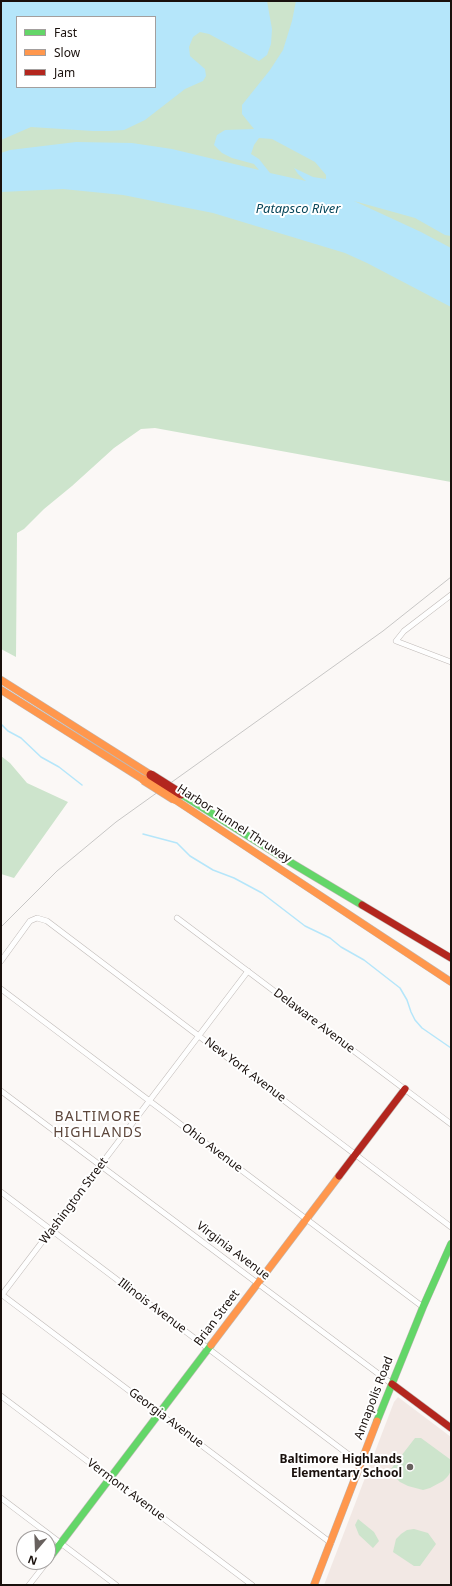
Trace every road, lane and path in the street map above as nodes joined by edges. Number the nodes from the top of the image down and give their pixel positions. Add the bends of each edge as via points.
1 (451, 595) edge
2 (451, 662) edge
3 (1, 680) edge
4 (1, 690) edge
5 (22, 698) junction
6 (177, 796) junction
7 (177, 918) dead end
8 (451, 958) edge
9 (1, 961) edge
10 (248, 971) junction
11 (451, 982) edge
12 (1, 989) edge
13 (199, 1035) junction
14 (405, 1089) junction
15 (1, 1091) edge
16 (149, 1101) junction
17 (451, 1124) edge
18 (355, 1154) junction
19 (100, 1166) junction
20 (1, 1192) edge
21 (306, 1219) junction
22 (451, 1227) edge
23 (51, 1230) junction
24 (451, 1244) edge
25 (257, 1284) junction
26 (1, 1295) edge
27 (423, 1307) junction
28 (208, 1349) junction
29 (392, 1384) junction
30 (1, 1396) edge
31 (159, 1413) junction
32 (451, 1428) edge
33 (361, 1464) junction
34 (110, 1478) junction
35 (1, 1498) edge
36 (331, 1542) junction
37 (61, 1544) junction
38 (56, 1550) edge
39 (40, 1570) edge
40 (29, 1585) edge
41 (116, 1585) edge
42 (252, 1585) edge
43 (314, 1585) edge

1 - 2 street via 404,631 396,641
3 - 5 main road, Harbor Tunnel Thruway
4 - 5 main road, Harbor Tunnel Thruway
5 - 6 main road, Harbor Tunnel Thruway, bridge
6 - 8 main road, Harbor Tunnel Thruway
6 - 11 main road, Harbor Tunnel Thruway
7 - 10 street, Delaware Avenue
9 - 13 street, New York Avenue via 26,924 37,918 46,921
10 - 13 street, Washington Street
10 - 14 street, Delaware Avenue
12 - 16 street, Ohio Avenue
13 - 16 street, Washington Street
13 - 18 street, New York Avenue
14 - 17 street, Delaware Avenue
14 - 18 main road, Brian Street
15 - 19 street, Virginia Avenue
16 - 19 street, Washington Street
16 - 21 street, Ohio Avenue
18 - 21 main road, Brian Street
18 - 22 street, New York Avenue
19 - 23 street, Washington Street
19 - 25 street, Virginia Avenue
20 - 23 street, Illinois Avenue
21 - 25 main road, Brian Street
21 - 27 street, Ohio Avenue
23 - 26 street, Washington Street
23 - 28 street, Illinois Avenue
24 - 27 main road, Annapolis Road
25 - 28 main road, Brian Street
25 - 29 street, Virginia Avenue
26 - 31 street, Georgia Avenue
27 - 29 main road, Annapolis Road
28 - 31 main road, Brian Street
28 - 33 street, Illinois Avenue
29 - 32 main road, Virginia Avenue
29 - 33 main road, Annapolis Road
30 - 34 street, Vermont Avenue
31 - 34 main road, Brian Street
31 - 36 street, Georgia Avenue
33 - 36 main road, Annapolis Road
34 - 37 main road, Brian Street
34 - 42 street, Vermont Avenue
35 - 37 street
36 - 43 main road, Annapolis Road
37 - 38 main road, Brian Street
37 - 41 street
39 - 40 street, Brian Street

